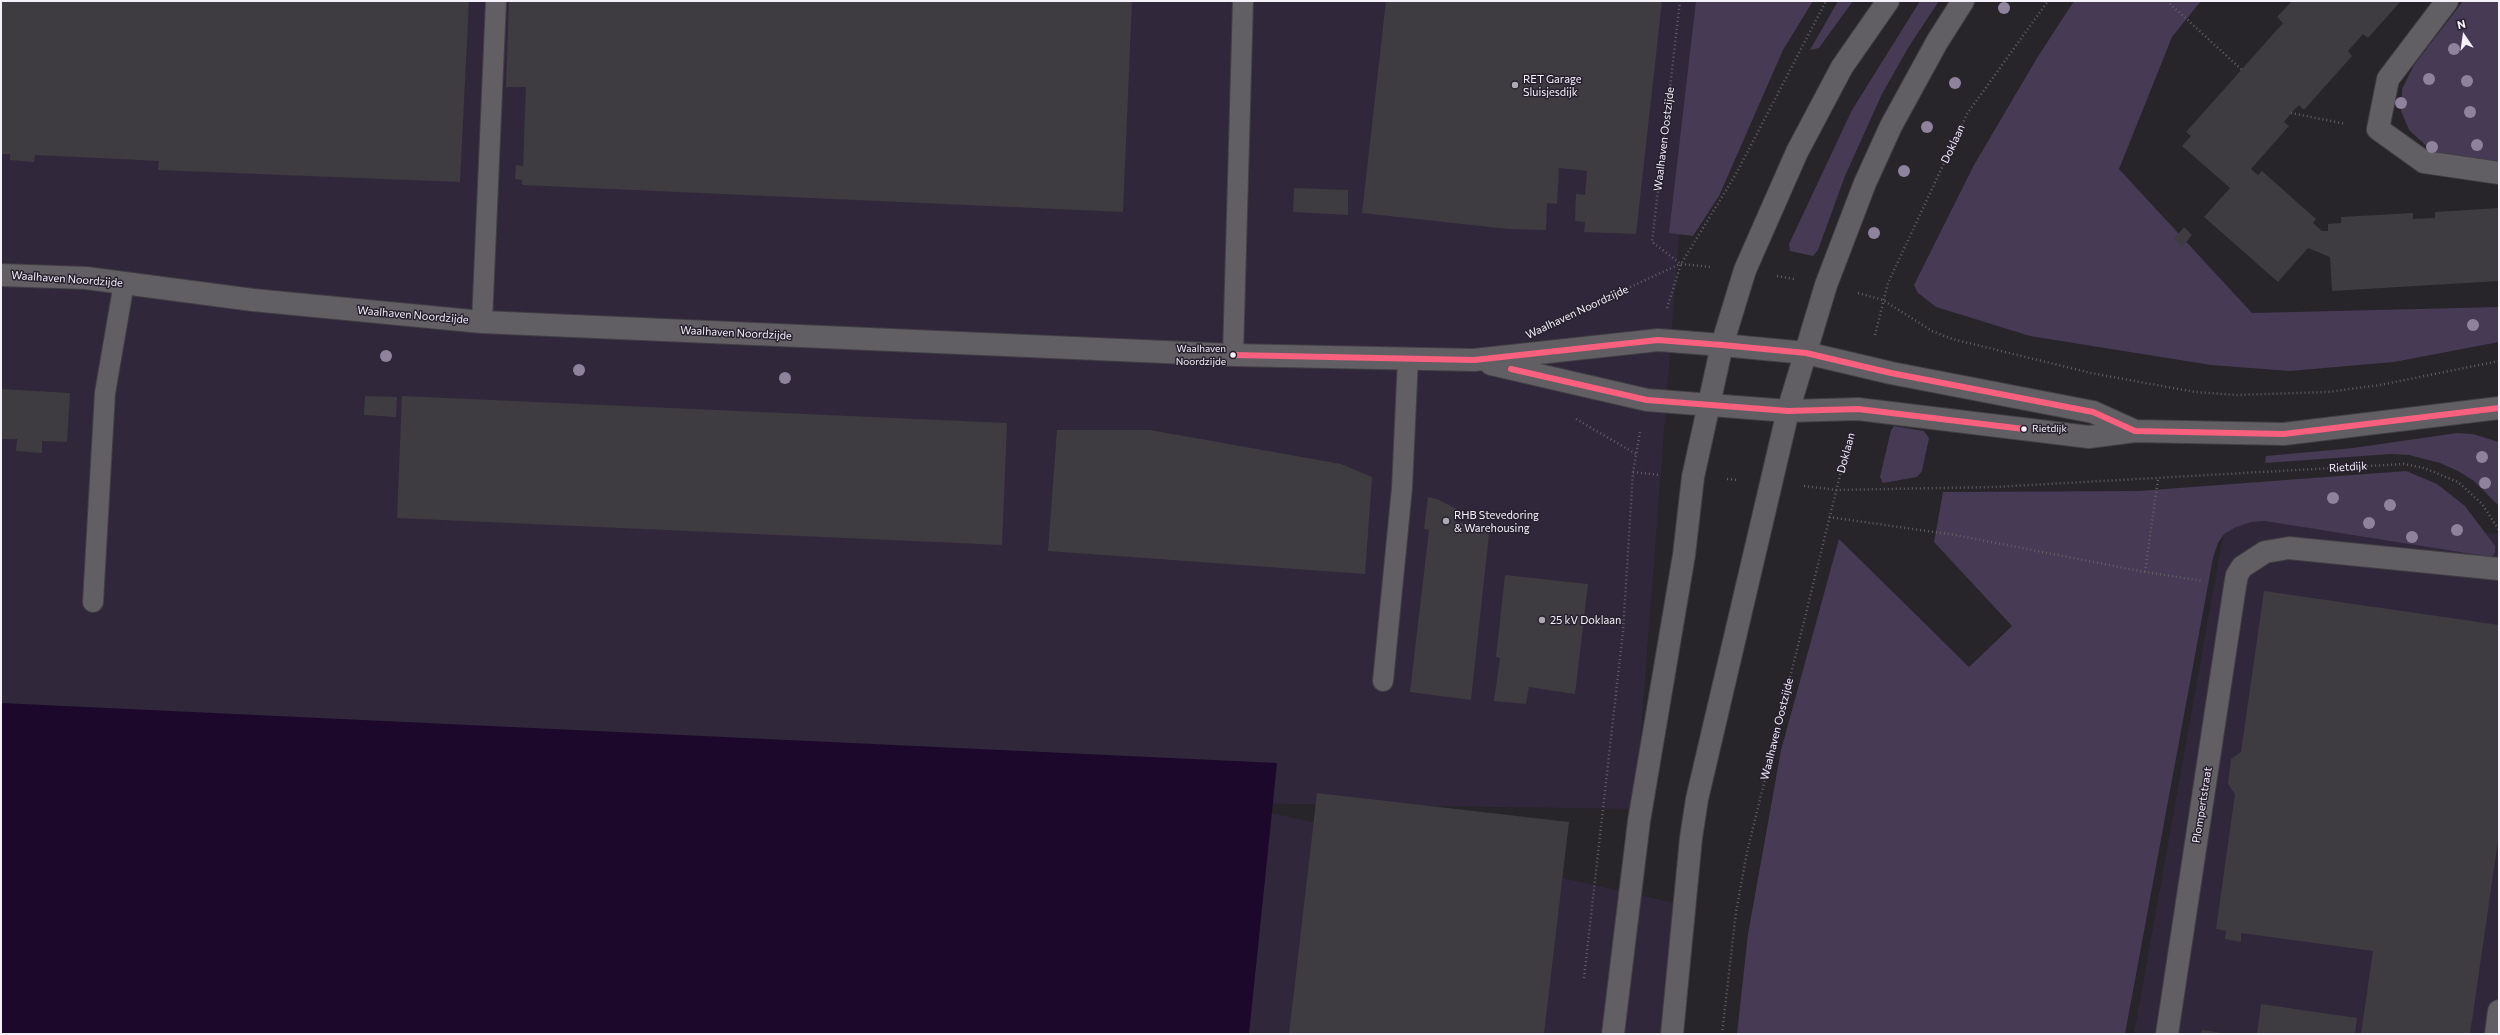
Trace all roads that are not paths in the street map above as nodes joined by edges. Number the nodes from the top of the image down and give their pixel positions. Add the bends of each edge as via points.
1 (496, 1) edge
2 (1243, 1) edge
3 (1888, 1) edge
4 (1963, 1) edge
5 (2447, 1) edge
6 (2499, 173) edge
7 (1, 275) edge
8 (124, 283) junction
9 (482, 322) junction
10 (1722, 344) junction
11 (1806, 353) junction
12 (1233, 355) junction
13 (1408, 358) junction
14 (1474, 360) junction
15 (1708, 406) junction
16 (2499, 408) edge
17 (1788, 412) junction
18 (2135, 431) junction
19 (2499, 569) edge
20 (93, 602) dead end
21 (1383, 681) dead end
22 (2499, 1011) edge
23 (1613, 1034) edge
24 (1672, 1034) edge
25 (2166, 1034) edge
26 (2496, 1034) edge

1 - 9 lane
2 - 12 lane
3 - 10 street via 1842,67 1797,152 1744,270
4 - 11 street via 1937,42 1891,126 1865,183 1826,285
5 - 6 street via 2388,79 2378,129 2424,162
7 - 8 street, Waalhaven Noordzijde via 86,278
8 - 9 street, Waalhaven Noordzijde via 253,300
8 - 20 lane via 105,393
9 - 12 street, Waalhaven Noordzijde
10 - 11 street, Waalhaven Noordzijde
10 - 14 street, Waalhaven Noordzijde via 1658,340
10 - 15 street
11 - 17 street
11 - 18 street via 2093,412
12 - 13 street, Waalhaven Noordzijde
13 - 14 street, Waalhaven Noordzijde
13 - 21 lane via 1402,481
14 - 15 street, Waalhaven Noordzijde via 1647,400
15 - 17 street, Waalhaven Noordzijde
15 - 23 street via 1694,477 1684,555 1631,879
16 - 18 street via 2284,434
17 - 18 street via 1858,409 2089,438
17 - 24 street via 1697,799
19 - 25 street, Plompertstraat via 2289,548 2265,552 2242,567 2236,581
22 - 26 street

